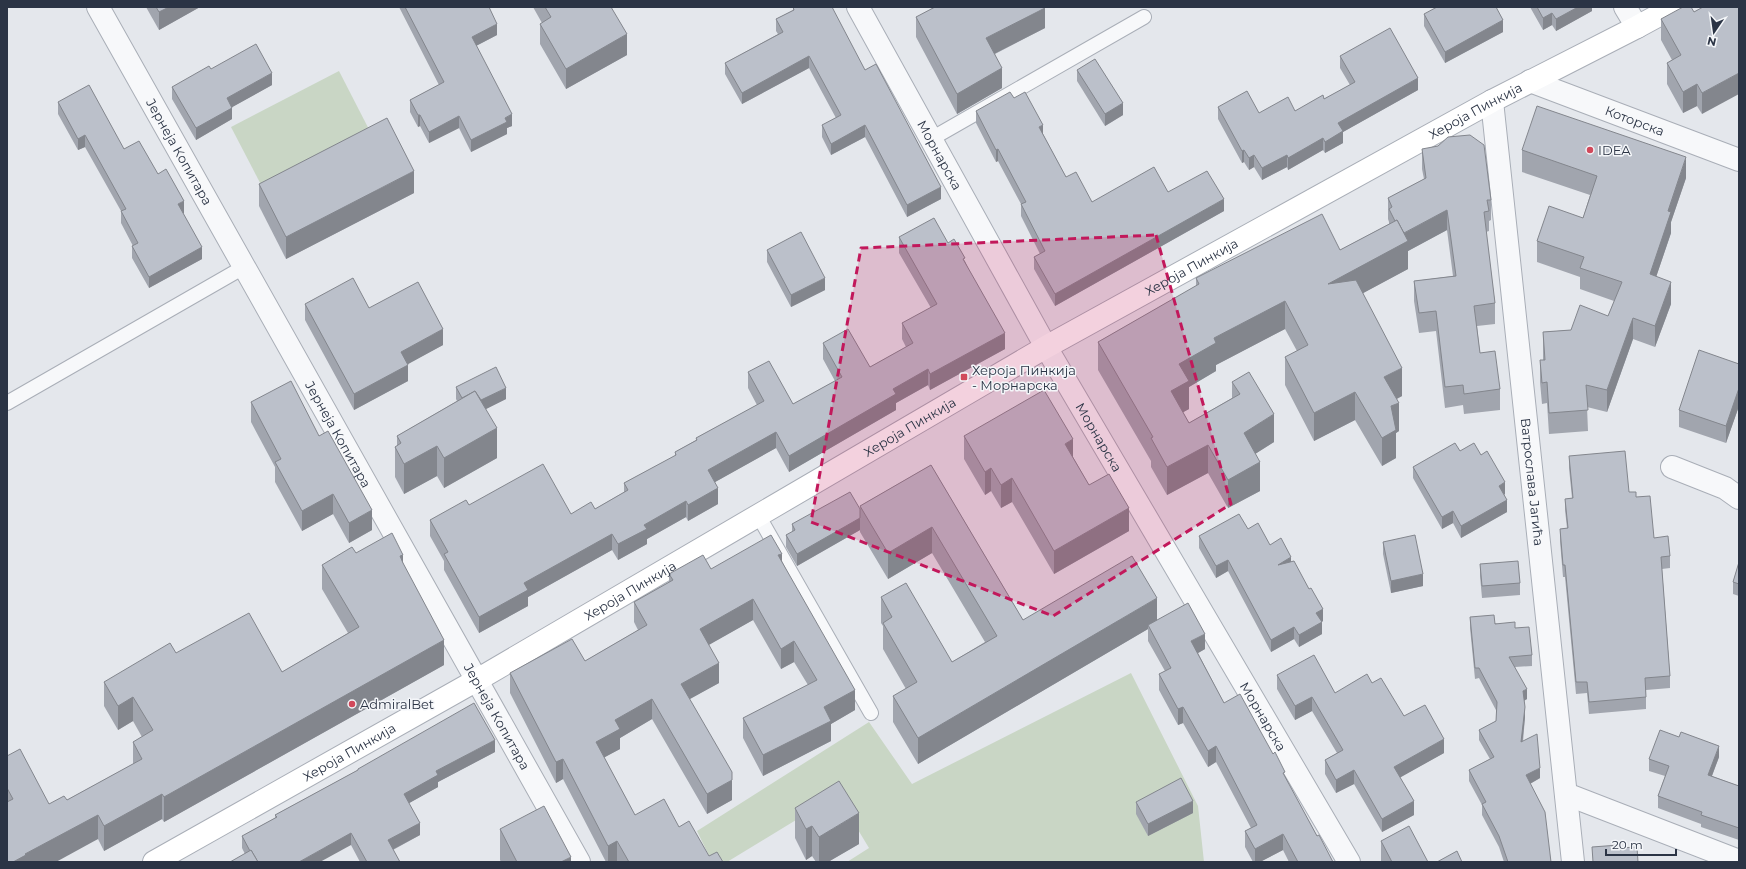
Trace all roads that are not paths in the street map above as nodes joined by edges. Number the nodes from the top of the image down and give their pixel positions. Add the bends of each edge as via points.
1 (98, 7) edge
2 (858, 7) edge
3 (1626, 7) edge
4 (1674, 7) edge
5 (1144, 17) dead end
6 (1637, 27) junction
7 (1530, 81) junction
8 (1492, 101) junction
9 (931, 139) junction
10 (1739, 160) edge
11 (244, 267) junction
12 (1046, 347) junction
13 (7, 403) edge
14 (1672, 467) dead end
15 (1739, 498) edge
16 (758, 515) junction
17 (477, 680) junction
18 (871, 713) dead end
19 (1566, 794) junction
20 (1739, 861) edge
21 (154, 862) edge
22 (579, 862) edge
23 (1349, 862) edge
24 (1573, 862) edge

1 - 11 street, Јернеја Копитара
2 - 9 street, Морнарска
3 - 6 street
4 - 6 street, Хероја Пинкија
5 - 9 lane
6 - 7 street, Хероја Пинкија
7 - 8 street, Хероја Пинкија
7 - 10 street, Которска
8 - 12 street, Хероја Пинкија
8 - 19 street, Ватрослава Јагића
9 - 12 street, Морнарска
11 - 13 lane
11 - 17 street, Јернеја Копитара
12 - 16 street, Хероја Пинкија
12 - 23 street, Морнарска
14 - 15 street via 1725,488
16 - 17 street, Хероја Пинкија
16 - 18 lane
17 - 21 street, Хероја Пинкија
17 - 22 street, Јернеја Копитара
19 - 20 street
19 - 24 street, Ватрослава Јагића

